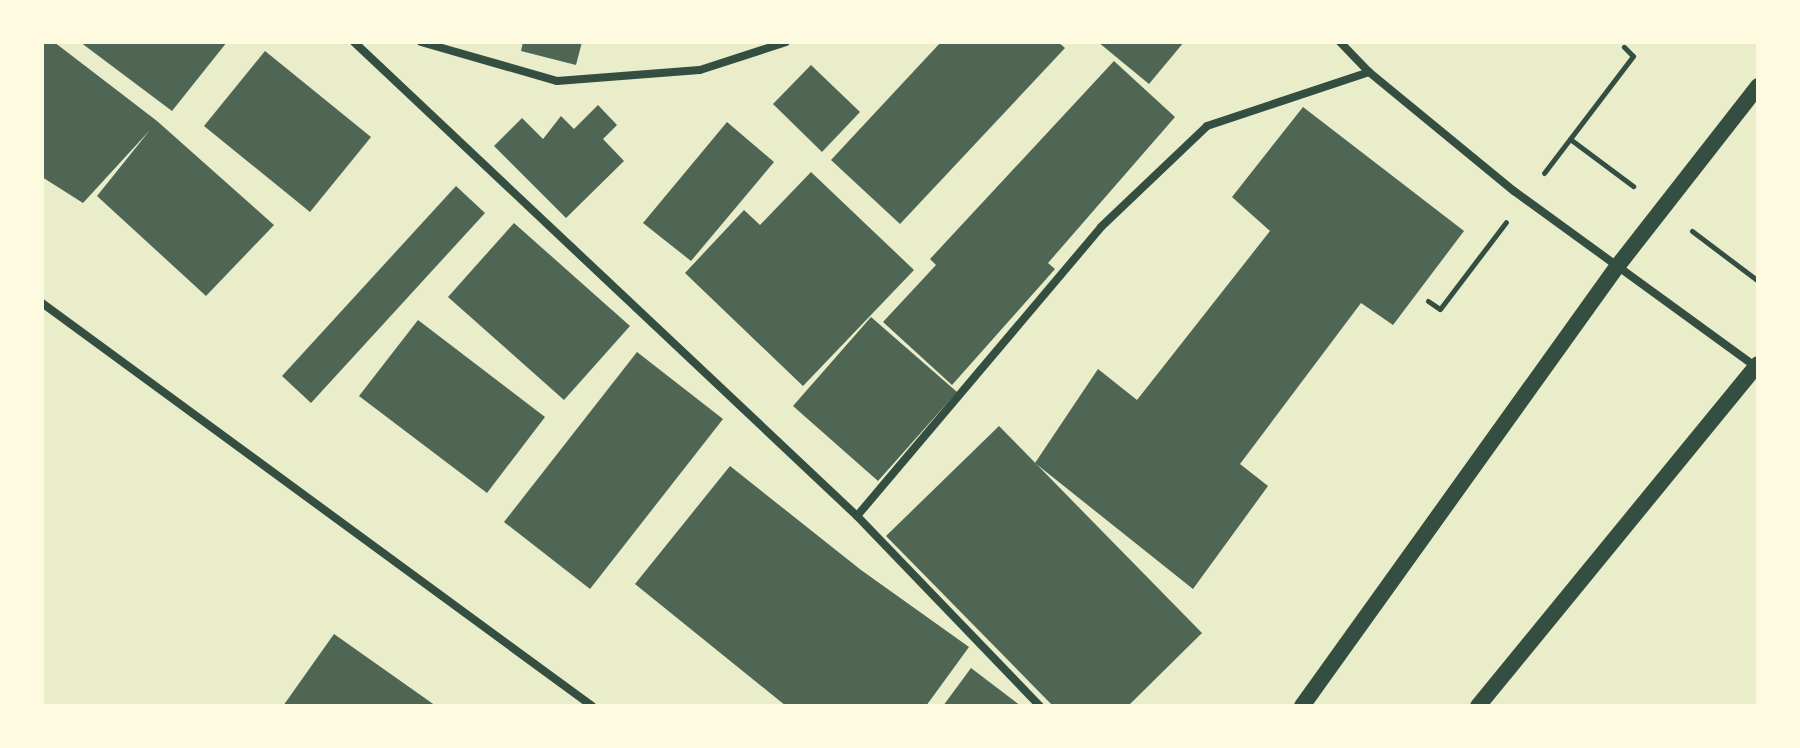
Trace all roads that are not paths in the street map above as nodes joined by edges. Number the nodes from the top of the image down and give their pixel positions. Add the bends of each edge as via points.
1 (354, 42) edge
2 (421, 42) edge
3 (750, 42) edge
4 (786, 42) edge
5 (1340, 42) edge
6 (756, 53) junction
7 (1369, 72) junction
8 (1758, 86) edge
9 (1616, 268) junction
10 (42, 303) edge
11 (1757, 365) edge
12 (857, 516) junction
13 (592, 706) edge
14 (1040, 706) edge
15 (1302, 706) edge
16 (1478, 706) edge

1 - 12 street
2 - 6 street via 557,81 700,70
3 - 6 street
4 - 6 street
5 - 7 street
7 - 9 street
7 - 12 street via 1207,126 1101,227
8 - 9 main road
9 - 11 street
9 - 15 main road
10 - 13 street
11 - 16 main road
12 - 14 street

